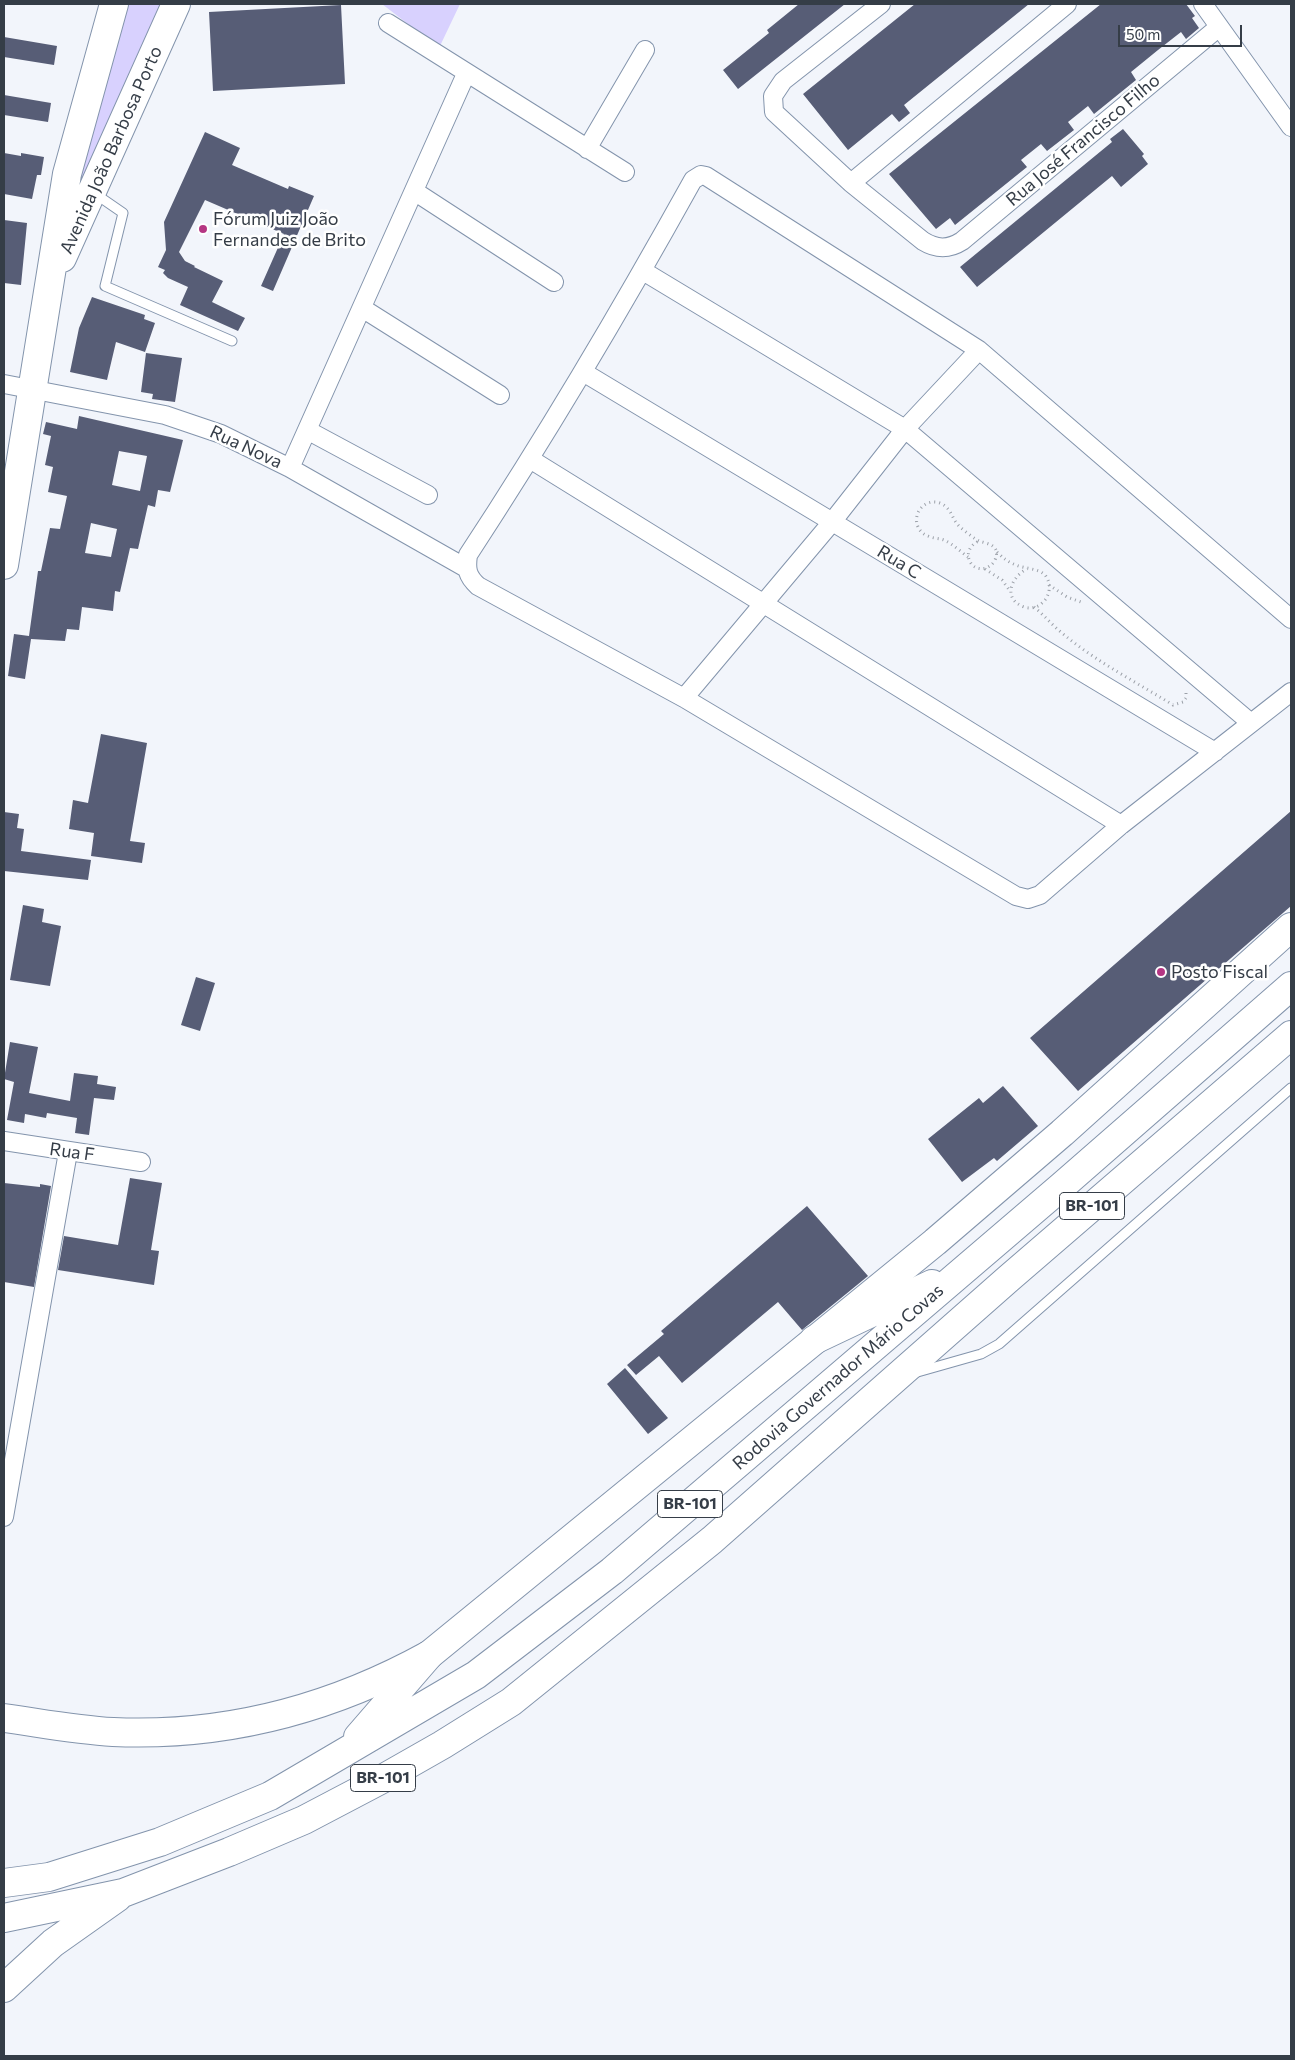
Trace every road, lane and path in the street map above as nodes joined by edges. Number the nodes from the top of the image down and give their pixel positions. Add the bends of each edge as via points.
1 (114, 4) edge
2 (176, 4) edge
3 (881, 4) edge
4 (1067, 4) edge
5 (1203, 4) edge
6 (388, 23) dead end
7 (1219, 27) junction
8 (645, 50) dead end
9 (466, 74) junction
10 (1291, 127) edge
11 (588, 149) junction
12 (625, 172) dead end
13 (851, 183) junction
14 (92, 191) junction
15 (414, 191) junction
16 (643, 271) junction
17 (554, 282) dead end
18 (46, 296) junction
19 (362, 308) junction
20 (232, 341) dead end
21 (980, 350) junction
22 (583, 372) junction
23 (4, 384) edge
24 (31, 389) junction
25 (500, 395) dead end
26 (905, 429) junction
27 (307, 430) junction
28 (530, 459) junction
29 (290, 468) junction
30 (428, 495) dead end
31 (832, 522) junction
32 (980, 541) junction
33 (996, 552) junction
34 (968, 557) junction
35 (4, 566) edge
36 (466, 568) junction
37 (985, 568) junction
38 (1026, 569) junction
39 (1011, 592) junction
40 (764, 604) junction
41 (1034, 607) junction
42 (1291, 619) edge
43 (1291, 692) edge
44 (684, 698) junction
45 (1173, 705) dead end
46 (1251, 723) junction
47 (1215, 752) junction
48 (1121, 826) junction
49 (1291, 926) edge
50 (1291, 986) edge
51 (1291, 1035) edge
52 (1291, 1088) edge
53 (4, 1141) edge
54 (68, 1152) junction
55 (141, 1162) dead end
56 (965, 1268) junction
57 (814, 1340) junction
58 (894, 1378) junction
59 (4, 1516) edge
60 (429, 1655) junction
61 (4, 1718) edge
62 (342, 1756) junction
63 (4, 1883) edge
64 (123, 1893) junction
65 (4, 1918) edge
66 (4, 1988) edge

1 - 18 main road, Avenida João Barbosa Porto via 66,174
2 - 14 main road, Avenida João Barbosa Porto
3 - 13 street via 782,81 773,96 774,112
4 - 13 street
5 - 7 street
6 - 9 street
7 - 10 street
7 - 13 street, Rua José Francisco Filho via 962,241 945,248 930,246
8 - 11 street
9 - 11 street
9 - 15 street
11 - 12 street
14 - 18 main road, Avenida João Barbosa Porto
14 - 20 lane via 123,213 106,286
15 - 17 street
15 - 19 street
16 - 21 street via 693,180 702,175
16 - 22 street
16 - 26 street
18 - 24 main road, Avenida João Barbosa Porto
19 - 25 street
19 - 27 street
21 - 26 street
21 - 42 street
22 - 28 street
22 - 31 street, Rua C
23 - 24 street, Rua Nova
24 - 29 street, Rua Nova via 165,416 221,434
24 - 35 main road, Avenida João Barbosa Porto
26 - 31 street
26 - 46 street
27 - 29 street
27 - 30 street
28 - 36 street via 468,555
28 - 40 street
29 - 36 street, Rua Nova
31 - 40 street
31 - 47 street, Rua C
32 - 33 path via 993,545
32 - 34 path via 973,544
32 - 34 path via 959,526 948,508 940,502 922,506 916,523 920,531 928,537 944,540
33 - 37 path via 991,565
33 - 38 path via 1005,560
34 - 37 path via 977,568
36 - 44 street via 470,579 478,586
37 - 39 path via 1002,580
38 - 39 path via 1014,578
38 - 41 path via 1037,570 1049,585 1049,595
39 - 41 path via 1015,601 1024,607
40 - 44 street
40 - 48 street
41 - 45 path via 1061,633
43 - 46 street
44 - 48 street via 1016,896 1028,899 1040,895
46 - 47 street
47 - 48 street
49 - 57 main road via 1054,1139 935,1242
50 - 56 main road, Rodovia Governador Mário Covas / BR-101
51 - 58 main road, BR-101
52 - 58 lane via 998,1344 958,1362
53 - 54 street, Rua F
54 - 55 street, Rua F
54 - 59 street
56 - 57 main road
56 - 62 main road, Rodovia Governador Mário Covas / BR-101 via 612,1571 476,1675
57 - 60 main road
58 - 64 main road, BR-101 via 712,1540 511,1702 442,1746 304,1820
60 - 61 main road via 387,1678 326,1703 282,1716 219,1728 184,1732 111,1732
60 - 62 main road
62 - 63 main road, Rodovia Governador Mário Covas / BR-101 via 270,1796 160,1842 49,1877
64 - 65 main road, BR-101
64 - 66 main road, BR-101 via 54,1944

